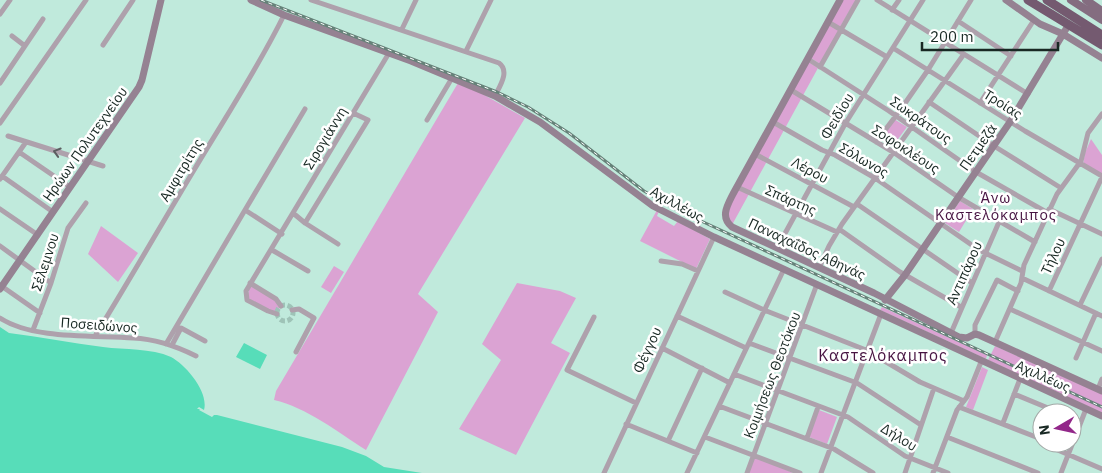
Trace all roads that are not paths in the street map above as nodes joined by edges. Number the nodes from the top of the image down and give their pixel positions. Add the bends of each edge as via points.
1 (10, 0) edge
2 (86, 0) edge
3 (133, 0) edge
4 (161, 0) edge
5 (251, 0) edge
6 (311, 0) edge
7 (416, 0) edge
8 (491, 0) edge
9 (840, 0) edge
10 (858, 0) edge
11 (877, 0) edge
12 (899, 0) edge
13 (923, 0) edge
14 (971, 0) edge
15 (1006, 0) edge
16 (1028, 0) edge
17 (1047, 0) edge
18 (1072, 0) edge
19 (319, 1) edge
20 (892, 10) junction
21 (1102, 11) edge
22 (0, 14) edge
23 (284, 15) junction
24 (1074, 15) edge
25 (43, 19) dead end
26 (1034, 20) junction
27 (1102, 20) edge
28 (910, 21) junction
29 (958, 21) junction
30 (828, 22) junction
31 (402, 29) junction
32 (841, 30) junction
33 (1102, 35) edge
34 (12, 36) dead end
35 (945, 42) junction
36 (103, 45) dead end
37 (1102, 45) edge
38 (25, 46) junction
39 (893, 48) junction
40 (466, 51) junction
41 (389, 54) junction
42 (964, 54) junction
43 (1011, 56) junction
44 (887, 57) junction
45 (1102, 58) edge
46 (808, 59) junction
47 (820, 67) junction
48 (928, 70) junction
49 (998, 76) junction
50 (452, 78) junction
51 (944, 80) junction
52 (0, 83) edge
53 (790, 90) junction
54 (863, 94) junction
55 (1028, 94) junction
56 (496, 96) junction
57 (929, 102) junction
58 (980, 103) junction
59 (305, 109) dead end
60 (354, 113) junction
61 (1102, 114) edge
62 (895, 116) junction
63 (427, 120) dead end
64 (773, 122) junction
65 (1010, 122) junction
66 (0, 124) edge
67 (845, 124) junction
68 (911, 127) junction
69 (8, 136) dead end
70 (26, 142) junction
71 (876, 142) junction
72 (994, 146) junction
73 (19, 152) junction
74 (829, 152) junction
75 (893, 152) junction
76 (755, 154) junction
77 (88, 161) junction
78 (1079, 164) junction
79 (103, 166) dead end
80 (976, 172) junction
81 (1102, 176) edge
82 (1, 178) edge
83 (875, 178) junction
84 (811, 184) junction
85 (70, 187) junction
86 (737, 187) junction
87 (1060, 188) junction
88 (957, 196) junction
89 (86, 204) dead end
90 (856, 205) junction
91 (0, 210) edge
92 (245, 210) junction
93 (1049, 211) junction
94 (53, 212) junction
95 (293, 213) junction
96 (795, 214) junction
97 (999, 222) junction
98 (940, 223) junction
99 (305, 224) junction
100 (1081, 224) junction
101 (838, 231) junction
102 (38, 234) junction
103 (282, 234) junction
104 (1102, 234) edge
105 (714, 238) junction
106 (1035, 242) junction
107 (338, 244) dead end
108 (0, 246) edge
109 (777, 248) junction
110 (922, 249) junction
111 (272, 250) junction
112 (985, 253) junction
113 (1102, 259) edge
114 (20, 260) junction
115 (661, 261) dead end
116 (819, 268) junction
117 (784, 269) junction
118 (308, 271) dead end
119 (698, 271) junction
120 (1022, 271) junction
121 (905, 275) junction
122 (1022, 278) junction
123 (51, 283) junction
124 (250, 283) junction
125 (972, 283) junction
126 (817, 284) junction
127 (1, 287) edge
128 (1018, 291) junction
129 (1049, 291) junction
130 (725, 292) dead end
131 (886, 300) junction
132 (1080, 305) junction
133 (281, 306) dead end
134 (962, 308) junction
135 (1010, 309) junction
136 (292, 310) tunnel mouth
137 (764, 310) junction
138 (40, 313) junction
139 (1096, 313) junction
140 (277, 314) dead end
141 (881, 314) junction
142 (678, 316) junction
143 (1102, 316) edge
144 (594, 317) dead end
145 (0, 318) edge
146 (802, 325) junction
147 (33, 330) junction
148 (950, 332) junction
149 (975, 334) junction
150 (95, 336) junction
151 (205, 341) dead end
152 (995, 342) junction
153 (1083, 342) junction
154 (169, 344) junction
155 (747, 345) junction
156 (662, 348) junction
157 (866, 350) junction
158 (1102, 351) edge
159 (296, 352) dead end
160 (196, 356) dead end
161 (1076, 358) dead end
162 (789, 359) junction
163 (981, 362) junction
164 (702, 368) junction
165 (734, 374) junction
166 (1020, 379) junction
167 (1102, 380) edge
168 (855, 382) junction
169 (730, 383) junction
170 (934, 388) junction
171 (1100, 390) edge
172 (777, 391) junction
173 (1014, 394) junction
174 (964, 401) junction
175 (636, 403) junction
176 (1036, 403) edge
177 (719, 406) junction
178 (818, 406) junction
179 (959, 407) junction
180 (1086, 409) junction
181 (842, 415) junction
182 (1102, 416) edge
183 (1082, 419) edge
184 (766, 423) junction
185 (1003, 423) junction
186 (626, 424) junction
187 (921, 425) junction
188 (1032, 436) edge
189 (705, 437) junction
190 (806, 438) junction
191 (947, 438) junction
192 (668, 441) junction
193 (830, 447) junction
194 (697, 453) junction
195 (1064, 453) edge
196 (753, 455) junction
197 (1068, 455) junction
198 (910, 459) junction
199 (1102, 469) edge
200 (934, 471) edge
201 (794, 472) edge
202 (604, 473) edge
203 (687, 473) edge
204 (747, 473) edge
205 (800, 473) edge
206 (821, 473) edge
207 (873, 473) edge
208 (905, 473) edge
209 (948, 473) edge
210 (1038, 473) edge
211 (1061, 473) edge

1 - 22 street
2 - 66 street
3 - 36 street
4 - 77 street, Ηρώων Πολυτεχνείου via 141,83
5 - 23 street, Αχιλλέως
6 - 19 street
7 - 31 street
8 - 40 street
9 - 30 street
10 - 32 street
11 - 20 street
12 - 20 street
13 - 28 street, Φειδίου
14 - 29 street
15 - 26 street
16 - 24 highway
17 - 24 highway
18 - 24 main road
19 - 31 street
20 - 28 street
21 - 24 main road
23 - 41 street, Αχιλλέως
23 - 150 street, Αμφιτρίτης via 262,58
24 - 26 street via 1044,26
24 - 27 main road
24 - 33 highway
24 - 37 highway
24 - 45 street
24 - 55 street, Πετμεζά
25 - 38 street
26 - 43 street
28 - 35 street
28 - 39 street, Φειδίου
29 - 35 street
29 - 43 street
30 - 32 street
30 - 46 street
31 - 40 street
32 - 44 street
32 - 47 street
34 - 38 street
35 - 42 street
35 - 48 street
38 - 52 street
39 - 44 street, Φειδίου
39 - 48 street, Τροίας
40 - 56 street via 503,65 505,72
41 - 50 street, Αχιλλέως
41 - 60 street, Σιρογιάννη
42 - 49 street
42 - 51 street
43 - 49 street
44 - 54 street, Φειδίου
46 - 47 street, Σωκράτους
46 - 53 street
47 - 54 street, Σωκράτους
48 - 51 street, Τροίας
48 - 62 street
49 - 55 street
49 - 58 street
50 - 56 street, Αχιλλέως
50 - 63 street
51 - 57 street
51 - 58 street, Τροίας
53 - 64 street
53 - 67 street, Σοφοκλέους
54 - 62 street, Σωκράτους
54 - 67 street, Φειδίου
55 - 65 street, Πετμεζά
56 - 105 street, Αχιλλέως via 549,129 653,206
57 - 68 street
57 - 72 street
58 - 65 street, Τροίας
59 - 92 street
60 - 95 street, Σιρογιάννη
60 - 99 street via 368,120
61 - 78 street via 1088,133
62 - 68 street, Σωκράτους
62 - 71 street
64 - 74 street, Σόλωνος
64 - 76 street
65 - 72 street, Πετμεζά
65 - 78 street, Τροίας
67 - 71 street, Σοφοκλέους
67 - 74 street, Φειδίου
68 - 75 street
68 - 80 street, Σωκράτους
69 - 70 street
70 - 73 street
77 -> 70 street
71 - 75 street, Σοφοκλέους
72 - 80 street, Πετμεζά
72 - 87 street
73 - 82 street
73 - 85 street
74 - 83 street, Σόλωνος
74 - 84 street, Φειδίου
75 - 83 street
75 - 88 street, Σοφοκλέους
76 - 84 street, Λέρου
76 - 86 street
77 - 79 street
77 - 85 street, Ηρώων Πολυτεχνείου
78 - 81 street, Τροίας
78 - 87 street
80 - 88 street, Πετμεζά
80 - 93 street, Σωκράτους
81 - 100 street, Τήλου
82 - 94 street
83 - 90 street
83 - 98 street, Σόλωνος
84 - 90 street, Λέρου
84 - 96 street, Φειδίου
85 - 94 street, Ηρώων Πολυτεχνείου
86 - 96 street, Σπάρτης
86 - 109 street, Παναχαΐδος Αθηνάς via 725,214 727,222
87 - 93 street
88 - 97 street, Σοφοκλέους
88 - 98 street, Πετμεζά
89 - 123 street, Σέλεμνου via 68,228
90 - 101 street
90 - 110 street, Λέρου
91 - 102 street
92 - 103 street
92 - 154 street
93 - 100 street, Σωκράτους
93 - 106 street
94 - 102 street, Ηρώων Πολυτεχνείου
95 - 99 street
95 - 103 street, Σιρογιάννη
96 - 101 street, Σπάρτης
96 - 109 street, Φειδίου
97 - 106 street, Σοφοκλέους
97 - 112 street, Αντιπάρου
98 - 110 street, Πετμεζά
98 - 112 street, Σόλωνος
99 - 107 street
100 - 104 street, Σωκράτους
100 - 129 street, Τήλου
101 - 116 street
101 - 121 street, Σπάρτης
102 - 114 street, Ηρώων Πολυτεχνείου
103 - 111 street, Σιρογιάννη
105 - 117 street, Αχιλλέως
105 - 119 street, Φέγγου
106 - 120 street
108 - 114 street
109 - 116 street, Παναχαΐδος Αθηνάς
110 - 121 street, Πετμεζά
110 - 125 street
111 - 118 street
111 - 124 street, Σιρογιάννη
112 - 120 street, Σόλωνος
112 - 125 street, Αντιπάρου
113 - 132 street
114 - 123 street
114 - 127 street, Ηρώων Πολυτεχνείου
115 - 119 street via 682,264
116 - 131 street, Παναχαΐδος Αθηνάς
117 - 126 street, Αχιλλέως
117 - 137 street
119 - 142 street, Φέγγου
120 - 122 street
121 - 131 street, Πετμεζά
121 - 134 street, Σπάρτης
122 - 128 street
122 - 129 street
123 - 138 street, Σέλεμνου
124 - 133 street via 276,299
124 - 140 street via 246,299
125 - 134 street, Αντιπάρου
126 - 141 street, Αχιλλέως
126 - 146 street, Κοιμήσεως Θεοτόκου
127 - 138 street
128 - 135 street
128 - 149 street via 997,280 975,325
129 - 132 street
130 - 137 street
131 - 148 street, Παναχαΐδος Αθηνάς
132 - 139 street
134 - 148 street, Αντιπάρου
135 - 152 street
135 - 153 street
136 - 159 street via 299,309 314,318
137 - 146 street
137 - 155 street
138 - 147 street, Σέλεμνου
139 - 143 street
139 - 153 street
141 - 157 street
141 - 163 street, Αχιλλέως
142 - 155 street
142 - 156 street, Φέγγου
144 - 175 street via 567,370
145 - 147 street, Ποσειδώνος
146 - 157 street
146 - 162 street, Κοιμήσεως Θεοτόκου
147 - 150 street, Ποσειδώνος
148 - 149 street, Αχιλλέως via 966,338
149 - 152 street, Αχιλλέως
150 - 154 street, Ποσειδώνος
151 - 154 street via 181,328
152 - 171 street, Αχιλλέως
153 - 158 street
153 - 161 street
154 - 160 street, Ποσειδώνος
155 - 162 street
155 - 165 street
156 - 164 street
156 - 175 street, Φέγγου
157 - 168 street
157 - 170 street
162 - 168 street
162 - 172 street, Κοιμήσεως Θεοτόκου
163 - 166 street, Αχιλλέως
163 - 174 street
164 - 169 street
164 - 192 street
165 - 169 street
165 - 172 street, Δήλου
166 - 173 street
166 - 180 street, Αχιλλέως
167 - 171 street
168 - 181 street
168 - 187 street
169 - 177 street
170 - 174 street
170 - 187 street
172 - 178 street, Δήλου
172 - 184 street, Κοιμήσεως Θεοτόκου
173 - 176 street
173 - 185 street
174 - 179 street
175 - 186 street, Φέγγου
177 - 184 street
177 - 189 street
178 - 181 street, Δήλου
178 - 190 street
179 - 185 street
179 - 191 street
180 - 182 street, Αχιλλέως
180 - 183 street
181 - 193 street
181 - 198 street, Δήλου
184 - 190 street
184 - 196 street, Κοιμήσεως Θεοτόκου
185 - 188 street
186 - 192 street
186 - 202 street, Φέγγου
187 - 198 street
189 - 194 street
189 - 196 street
190 - 193 street
191 - 200 street
191 - 210 street
192 - 194 street
193 - 206 street
193 - 207 street
194 - 203 street
195 - 197 street
196 - 201 street
196 - 204 street, Κοιμήσεως Θεοτόκου
197 - 199 street
197 - 211 street
198 - 200 street, Δήλου
198 - 208 street
200 - 209 street, Δήλου
201 - 205 street

